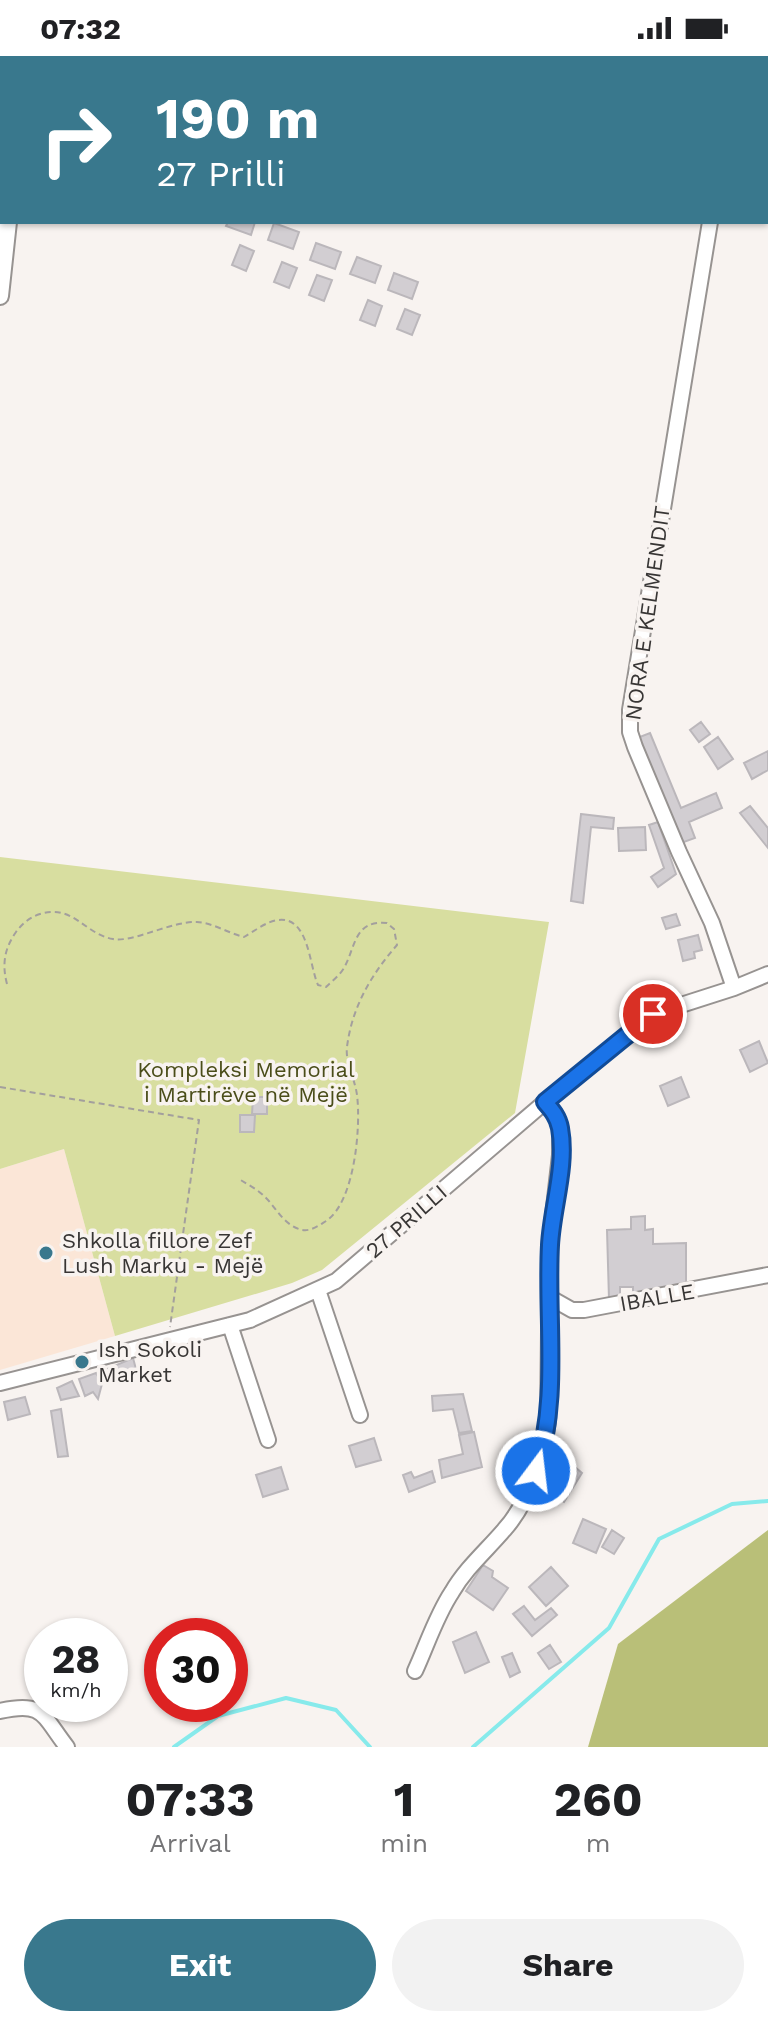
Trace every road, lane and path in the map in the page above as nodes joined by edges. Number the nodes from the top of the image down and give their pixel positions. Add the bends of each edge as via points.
1 (8, 224) edge
2 (710, 224) edge
3 (0, 296) edge
4 (768, 974) edge
5 (7, 984) dead end
6 (734, 988) junction
7 (0, 1087) edge
8 (545, 1102) junction
9 (239, 1179) dead end
10 (768, 1275) edge
11 (318, 1290) junction
12 (549, 1297) junction
13 (230, 1325) junction
14 (168, 1340) junction
15 (0, 1383) edge
16 (360, 1415) dead end
17 (268, 1440) dead end
18 (415, 1671) dead end
19 (0, 1711) edge
20 (67, 1747) edge

1 - 3 main road
2 - 6 street, NORA E KELMENDIT via 630,724
4 - 6 street, 27 PRILLI
5 - 9 path via 2,967 10,941 35,915 55,910 112,939 196,922 244,937 278,920 293,922 301,930 318,985 326,987 341,972 364,927 387,923 397,945 370,979 353,1017 346,1052 357,1092 359,1127 340,1206 317,1227 301,1230
6 - 8 street, 27 PRILLI via 653,1014
7 - 14 path via 199,1120
8 - 11 street, 27 PRILLI via 336,1281
8 - 12 street via 560,1129
10 - 12 street, IBALLE via 584,1310 572,1310
11 - 13 street, 27 PRILLI
11 - 16 street
12 - 18 street via 548,1422 527,1496 450,1594
13 - 14 street, 27 PRILLI
13 - 17 street
14 - 15 street, 27 PRILLI
19 - 20 street via 32,1707

